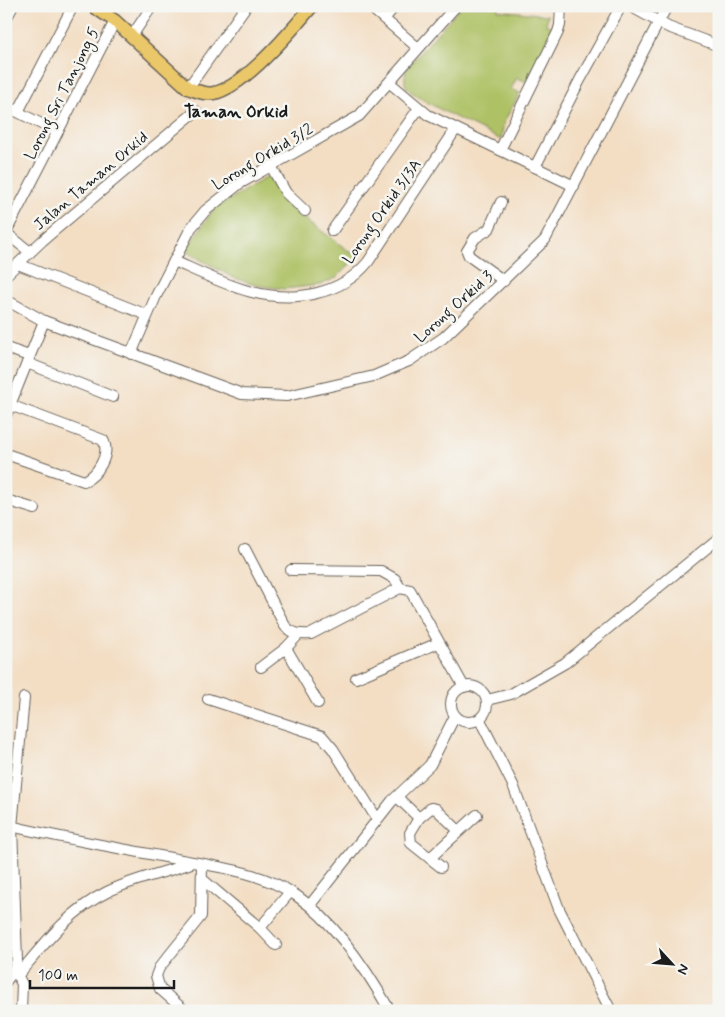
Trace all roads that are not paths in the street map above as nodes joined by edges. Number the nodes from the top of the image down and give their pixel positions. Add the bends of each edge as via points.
1 (13, 6) edge
2 (74, 6) edge
3 (93, 6) edge
4 (152, 6) edge
5 (246, 6) edge
6 (312, 6) edge
7 (369, 6) edge
8 (396, 6) edge
9 (456, 6) edge
10 (561, 6) edge
11 (622, 6) edge
12 (630, 6) edge
13 (667, 6) edge
14 (6, 19) edge
15 (384, 19) junction
16 (115, 21) junction
17 (658, 21) junction
18 (132, 36) junction
19 (719, 46) edge
20 (418, 48) junction
21 (390, 83) junction
22 (188, 88) junction
23 (6, 106) edge
24 (419, 108) junction
25 (196, 111) dead end
26 (18, 112) junction
27 (456, 129) junction
28 (57, 132) junction
29 (500, 150) junction
30 (271, 166) junction
31 (535, 167) junction
32 (574, 186) junction
33 (501, 202) dead end
34 (305, 211) dead end
35 (332, 231) dead end
36 (6, 233) edge
37 (30, 252) junction
38 (174, 261) junction
39 (18, 264) junction
40 (6, 276) edge
41 (504, 281) junction
42 (6, 300) edge
43 (147, 315) junction
44 (44, 321) junction
45 (6, 348) edge
46 (131, 354) junction
47 (28, 360) junction
48 (113, 397) dead end
49 (10, 405) junction
50 (6, 415) edge
51 (6, 454) edge
52 (6, 500) edge
53 (35, 509) dead end
54 (719, 538) edge
55 (245, 549) dead end
56 (291, 570) dead end
57 (400, 588) junction
58 (299, 634) junction
59 (438, 643) junction
60 (286, 648) junction
61 (261, 667) dead end
62 (356, 678) dead end
63 (464, 687) junction
64 (24, 698) dead end
65 (208, 699) dead end
66 (487, 700) junction
67 (318, 704) dead end
68 (455, 716) junction
69 (480, 720) junction
70 (396, 797) junction
71 (477, 815) dead end
72 (419, 818) junction
73 (377, 819) junction
74 (9, 826) edge
75 (459, 831) junction
76 (430, 858) junction
77 (197, 863) junction
78 (441, 867) dead end
79 (202, 879) junction
80 (290, 892) junction
81 (310, 905) junction
82 (260, 928) junction
83 (276, 945) dead end
84 (16, 972) junction
85 (6, 981) edge
86 (22, 1011) edge
87 (185, 1011) edge
88 (390, 1011) edge
89 (611, 1011) edge

1 - 14 street
2 - 26 street
3 - 16 main road
4 - 18 street
5 - 22 street
6 - 22 main road via 275,48 236,82 212,94
7 - 15 street
8 - 15 street
9 - 20 street, Lorong Orkid 3/2
10 - 29 street via 558,32
11 - 31 street
12 - 17 street
13 - 17 street, Lorong Orkid 3
15 - 20 street
16 - 18 main road
16 - 28 street, Lorong Sri Tanjong 5
17 - 19 street
17 - 32 street, Lorong Orkid 3
18 - 22 main road
20 - 21 street, Lorong Orkid 3/2
21 - 24 street
21 - 30 street, Lorong Orkid 3/2 via 348,124
23 - 26 street
24 - 27 street
24 - 35 street
25 - 37 street, Jalan Taman Orkid
26 - 28 street
27 - 29 street
27 - 38 street, Lorong Orkid 3/3A via 368,262 354,277 340,285 302,296 270,296 236,288
28 - 36 street, Lorong Sri Tanjong 5
29 - 31 street
30 - 34 street via 286,193
30 - 38 street, Lorong Orkid 3/2 via 212,204 195,224
31 - 32 street
32 - 41 street, Lorong Orkid 3 via 540,246
33 - 41 street via 489,228 475,238 467,251 469,256
36 - 37 street
37 - 39 street, Jalan Taman Orkid
38 - 43 street, Lorong Orkid 3/2
39 - 40 street, Jalan Taman Orkid
39 - 43 street
41 - 46 street, Lorong Orkid 3 via 443,338 409,361 374,376 287,396 242,394
42 - 44 street, Lorong Orkid 3
43 - 46 street, Lorong Orkid 3/2
44 - 46 street, Lorong Orkid 3
44 - 47 street
45 - 47 street
47 - 48 street
47 - 49 street
49 - 50 street
49 - 51 street via 103,440 105,448 92,478 84,481
52 - 53 street
54 - 66 street via 565,663 511,694
55 - 58 street via 285,626
56 - 57 street via 381,571 395,579
57 - 58 street via 311,634
57 - 59 street via 414,593
58 - 60 street
59 - 62 street
59 - 63 street
60 - 61 street
60 - 67 street
63 - 66 street via 481,690
63 - 68 street via 452,699
64 - 74 street
65 - 73 street via 322,736 334,749
66 - 69 street via 486,711
68 - 69 street via 466,723
68 - 70 street via 430,765
69 - 89 street via 514,785 555,899
70 - 72 street
70 - 73 street
71 - 75 street
72 - 75 street via 431,808 436,809
72 - 76 street via 409,839
73 - 81 street
74 - 77 street
74 - 84 street
75 - 76 street
76 - 78 street
77 - 79 street
77 - 80 street via 250,876
77 - 84 street via 98,897 52,934
79 - 82 street
79 - 87 street via 201,916 156,976 160,989
80 - 81 street
80 - 82 street
81 - 88 street via 350,951
82 - 83 street
84 - 85 street
84 - 86 street via 22,984

